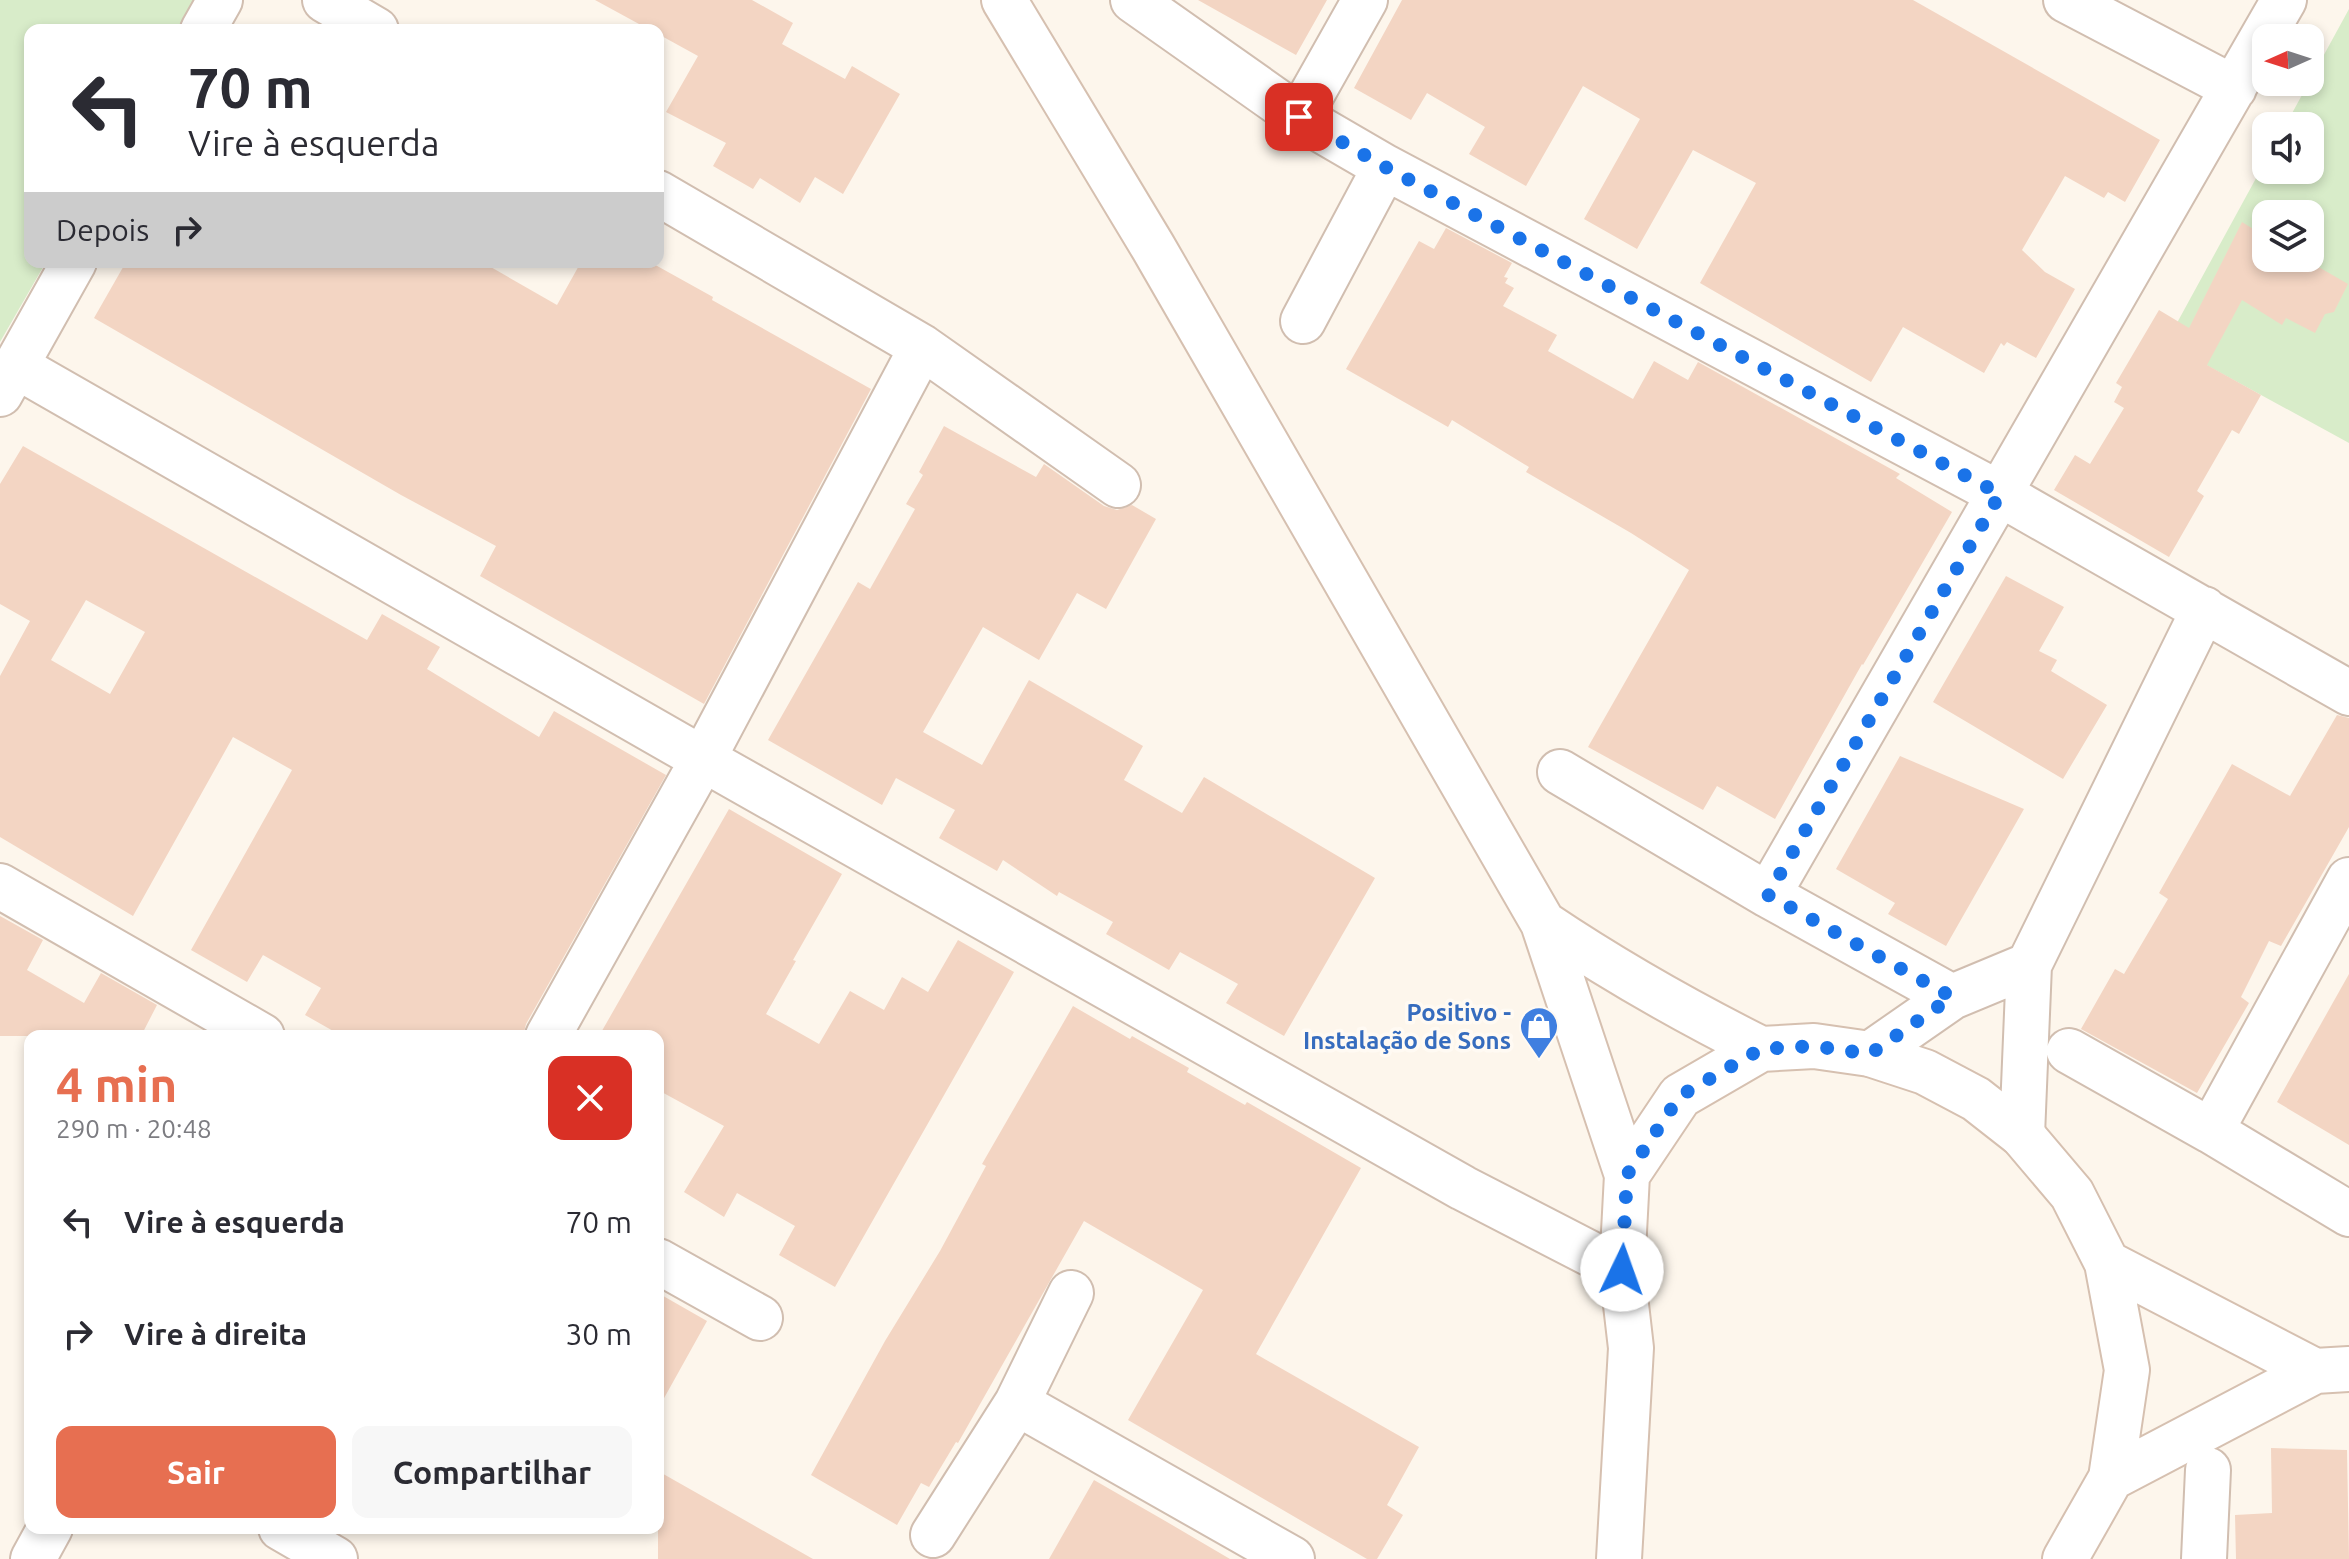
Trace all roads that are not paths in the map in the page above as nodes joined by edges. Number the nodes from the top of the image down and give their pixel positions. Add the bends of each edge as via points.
1 (220, 0) edge
2 (325, 0) edge
3 (1004, 0) edge
4 (1133, 0) edge
5 (1365, 0) edge
6 (2066, 0) edge
7 (2284, 0) edge
8 (206, 24) edge
9 (366, 24) edge
10 (2234, 88) junction
11 (1299, 117) junction
12 (1385, 167) junction
13 (664, 196) edge
14 (71, 268) edge
15 (1303, 321) dead end
16 (922, 347) junction
17 (8, 380) edge
18 (1118, 485) dead end
19 (2000, 494) junction
20 (2204, 609) junction
21 (2349, 693) edge
22 (703, 759) junction
23 (1560, 772) dead end
24 (2349, 880) edge
25 (0, 886) edge
26 (1768, 895) junction
27 (1543, 923) junction
28 (2029, 965) junction
29 (1952, 997) junction
30 (252, 1030) edge
31 (551, 1030) edge
32 (1761, 1049) junction
33 (2069, 1051) dead end
34 (1870, 1054) junction
35 (2211, 1131) junction
36 (2022, 1135) junction
37 (1627, 1175) junction
38 (2349, 1214) edge
39 (2107, 1263) junction
40 (664, 1264) edge
41 (1622, 1270) junction
42 (1071, 1293) dead end
43 (760, 1318) dead end
44 (2332, 1370) edge
45 (1017, 1403) junction
46 (2208, 1470) dead end
47 (2111, 1478) junction
48 (47, 1534) edge
49 (291, 1534) edge
50 (933, 1535) dead end
51 (33, 1559) edge
52 (335, 1559) edge
53 (1292, 1559) edge
54 (1619, 1559) edge
55 (2065, 1559) edge
56 (2204, 1559) edge

1 - 8 street
2 - 9 street
3 - 27 street via 1153,247
4 - 11 street
5 - 11 street
6 - 10 street
7 - 10 street
10 - 19 street
11 - 12 street
12 - 15 street
12 - 19 street
13 - 16 street
14 - 17 street
16 - 18 street
16 - 22 street
17 - 22 street
19 - 20 street
19 - 26 street
20 - 21 street
20 - 28 street
22 - 31 street
22 - 41 street via 1463,1188
23 - 26 street
24 - 35 street
25 - 30 street
26 - 29 street
27 - 32 street via 1674,1005
27 - 37 street
28 - 29 street
28 - 36 street
29 - 34 street
32 - 34 street via 1814,1046
32 - 37 street via 1680,1096
33 - 35 street
34 - 36 street via 1925,1072 1976,1099
35 - 38 street
36 - 39 street via 2072,1194
37 - 41 street
39 - 44 street
39 - 47 street via 2127,1370
40 - 43 street
41 - 54 street via 1631,1348
42 - 45 street
44 - 47 street
45 - 50 street
45 - 53 street
46 - 56 street
47 - 55 street
48 - 51 street
49 - 52 street

